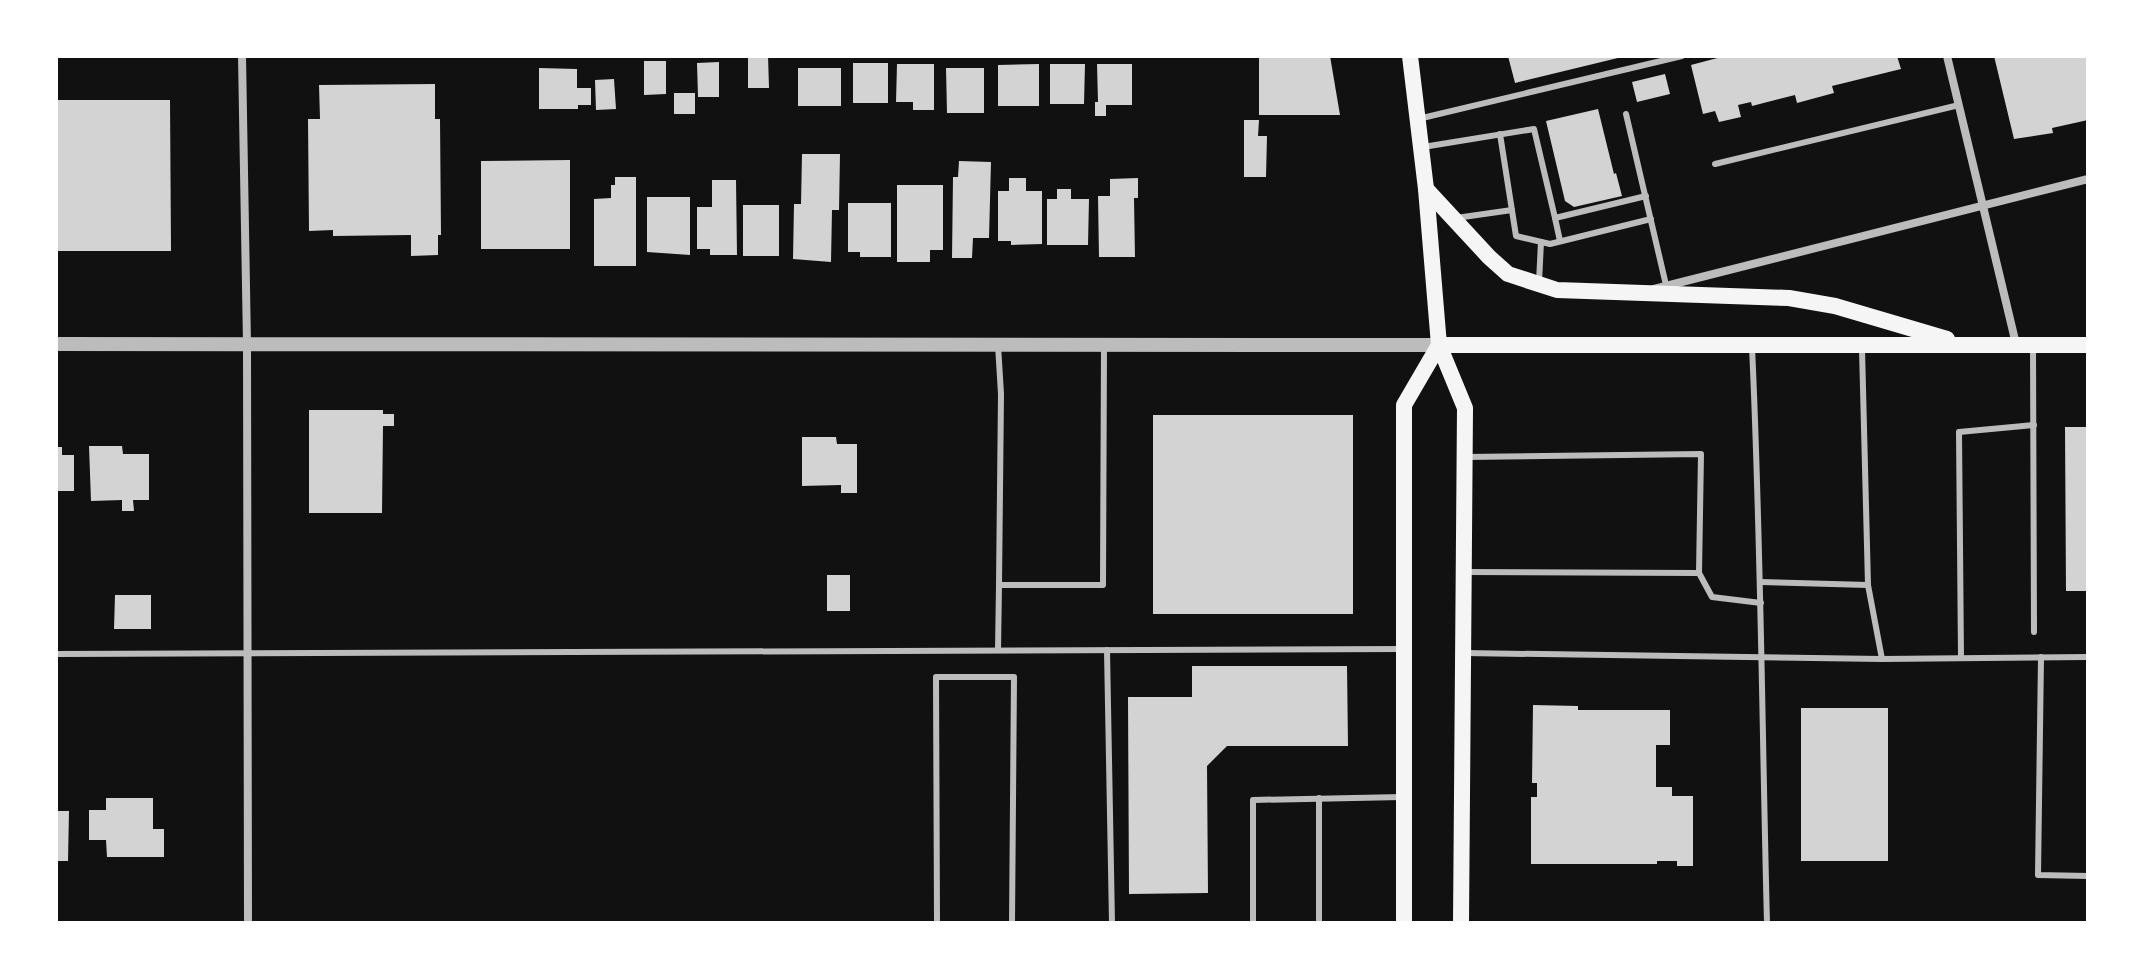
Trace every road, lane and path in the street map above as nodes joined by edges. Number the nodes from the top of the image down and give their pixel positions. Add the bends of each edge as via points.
1 (242, 56) edge
2 (1410, 56) edge
3 (1682, 56) edge
4 (1947, 56) edge
5 (1959, 105) junction
6 (1626, 114) dead end
7 (1418, 119) junction
8 (1500, 134) junction
9 (1421, 148) junction
10 (1715, 164) dead end
11 (2088, 179) edge
12 (1426, 189) junction
13 (1646, 196) junction
14 (1983, 204) junction
15 (1512, 210) junction
16 (1455, 218) junction
17 (1555, 218) junction
18 (1651, 219) junction
19 (1560, 241) junction
20 (1541, 242) junction
21 (1539, 285) junction
22 (1666, 285) junction
23 (1642, 292) junction
24 (56, 344) edge
25 (247, 344) junction
26 (998, 345) junction
27 (1104, 345) junction
28 (1439, 345) junction
29 (1752, 345) junction
30 (1862, 345) junction
31 (2025, 345) junction
32 (2088, 345) edge
33 (1968, 346) junction
34 (2034, 425) junction
35 (1465, 457) junction
36 (1465, 572) junction
37 (1699, 573) junction
38 (1760, 582) junction
39 (999, 585) junction
40 (1868, 585) junction
41 (1761, 603) junction
42 (2034, 632) dead end
43 (1405, 649) junction
44 (998, 650) junction
45 (1107, 650) junction
46 (247, 653) junction
47 (1464, 653) junction
48 (56, 654) edge
49 (1760, 656) junction
50 (2041, 657) junction
51 (2088, 657) edge
52 (1961, 658) junction
53 (1882, 659) junction
54 (1405, 797) junction
55 (1319, 798) junction
56 (2088, 876) edge
57 (248, 923) edge
58 (937, 923) edge
59 (1012, 923) edge
60 (1112, 923) edge
61 (1253, 923) edge
62 (1319, 923) edge
63 (1404, 923) edge
64 (1461, 923) edge
65 (1767, 923) edge

1 - 25 street
2 - 7 main road
3 - 7 lane
4 - 5 street
5 - 10 lane
5 - 14 street
6 - 13 lane
7 - 9 main road
8 - 9 lane
8 - 15 lane
8 - 17 lane via 1534,129
9 - 12 main road
11 - 14 street
12 - 16 main road
12 - 28 main road
13 - 17 lane
13 - 18 lane
14 - 22 street
14 - 31 street
15 - 16 lane
15 - 20 lane via 1516,236
16 - 21 main road via 1508,274
17 - 19 lane
18 - 19 lane
18 - 22 lane
19 - 20 lane
20 - 21 lane
21 - 23 main road
22 - 23 street
23 - 33 main road via 1746,295 1835,306
24 - 25 street
25 - 26 street
25 - 46 street
26 - 27 street
26 - 39 lane
27 - 28 street
27 - 39 lane via 1103,585
28 - 29 main road
28 - 35 main road via 1465,408
28 - 43 main road via 1404,405
29 - 30 main road
29 - 38 lane
30 - 33 main road
30 - 40 lane
31 - 32 main road
31 - 33 main road
31 - 34 lane
34 - 42 lane
34 - 52 lane via 1959,432
35 - 36 main road
35 - 37 lane via 1701,454
36 - 37 lane
36 - 47 main road
37 - 41 lane via 1712,597
38 - 40 lane
38 - 41 lane
39 - 44 lane
40 - 53 lane
41 - 49 lane
43 - 45 lane
43 - 54 main road
44 - 45 lane
44 - 46 lane
45 - 60 lane
46 - 48 lane
46 - 57 street
47 - 49 lane
47 - 64 main road
49 - 53 lane
49 - 65 lane
50 - 51 lane
50 - 52 lane
50 - 56 lane via 2038,875
52 - 53 lane
54 - 55 lane
54 - 63 main road
55 - 61 lane via 1253,800
55 - 62 lane
58 - 59 lane via 936,677 1014,677

